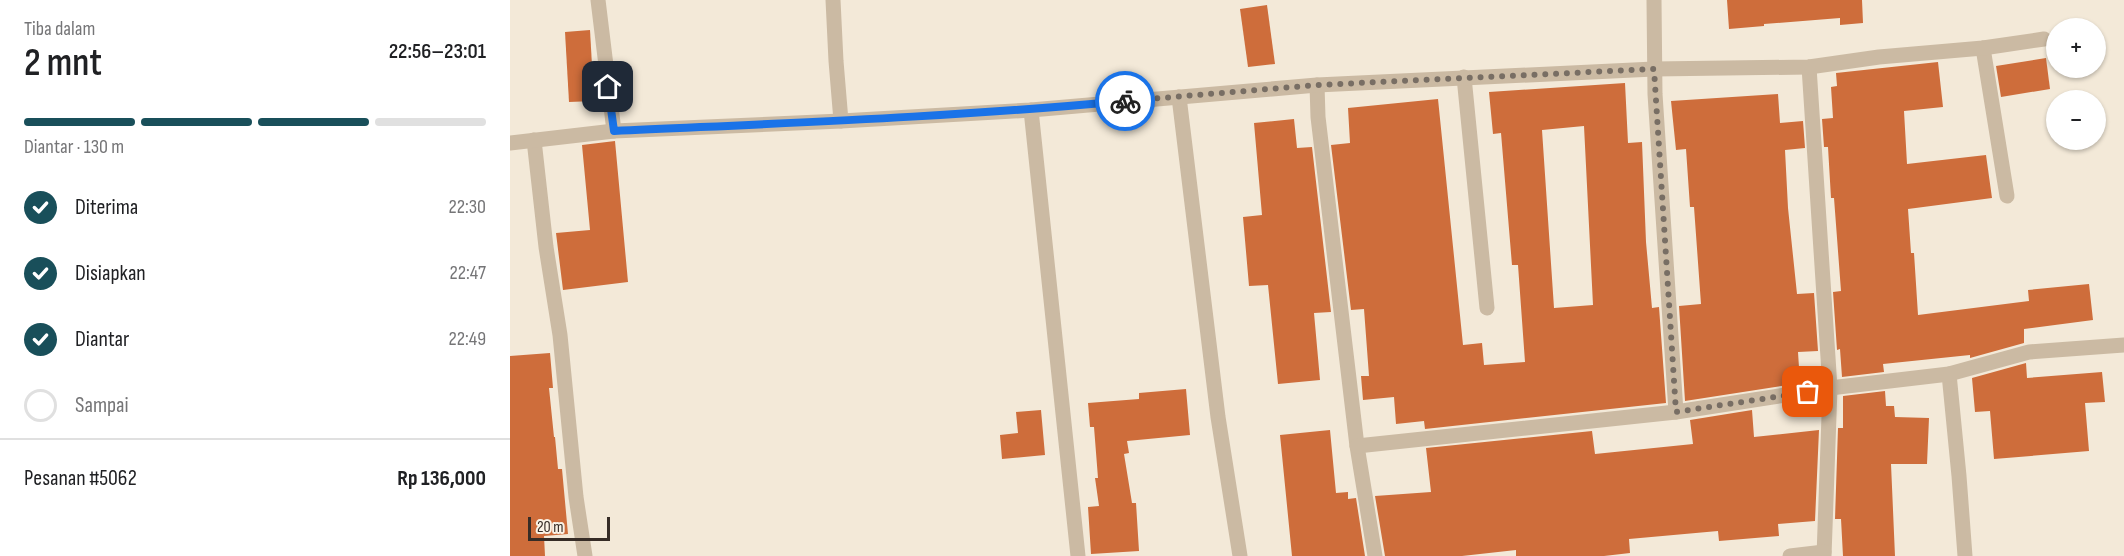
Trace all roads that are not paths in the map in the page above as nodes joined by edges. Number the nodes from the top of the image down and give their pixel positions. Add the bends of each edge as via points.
1 (598, 0) edge
2 (833, 0) edge
3 (1654, 0) edge
4 (2044, 39) dead end
5 (1983, 48) junction
6 (1809, 67) junction
7 (1654, 69) junction
8 (1464, 77) junction
9 (1317, 85) junction
10 (1179, 97) junction
11 (1032, 110) junction
12 (841, 121) junction
13 (614, 131) junction
14 (534, 140) junction
15 (510, 143) edge
16 (2007, 196) dead end
17 (1487, 308) dead end
18 (2124, 345) edge
19 (1949, 374) junction
20 (1830, 388) junction
21 (1676, 412) junction
22 (1357, 446) junction
23 (1824, 554) edge
24 (585, 556) edge
25 (1078, 556) edge
26 (1240, 556) edge
27 (1375, 556) edge
28 (1790, 556) edge
29 (1965, 556) edge

1 - 13 street
2 - 12 street
3 - 7 street
4 - 5 street
5 - 6 street
5 - 16 street
6 - 7 street
6 - 20 street
7 - 8 street
7 - 21 street
8 - 9 street
8 - 17 street
9 - 10 street
9 - 22 street
10 - 11 street
10 - 26 street via 1218,417
11 - 12 street
11 - 25 street
12 - 13 street
13 - 14 street
14 - 15 street
14 - 24 street
18 - 19 street via 2029,352
19 - 20 street
19 - 29 street
20 - 21 street
20 - 23 street
21 - 22 street
22 - 27 street
23 - 28 street

